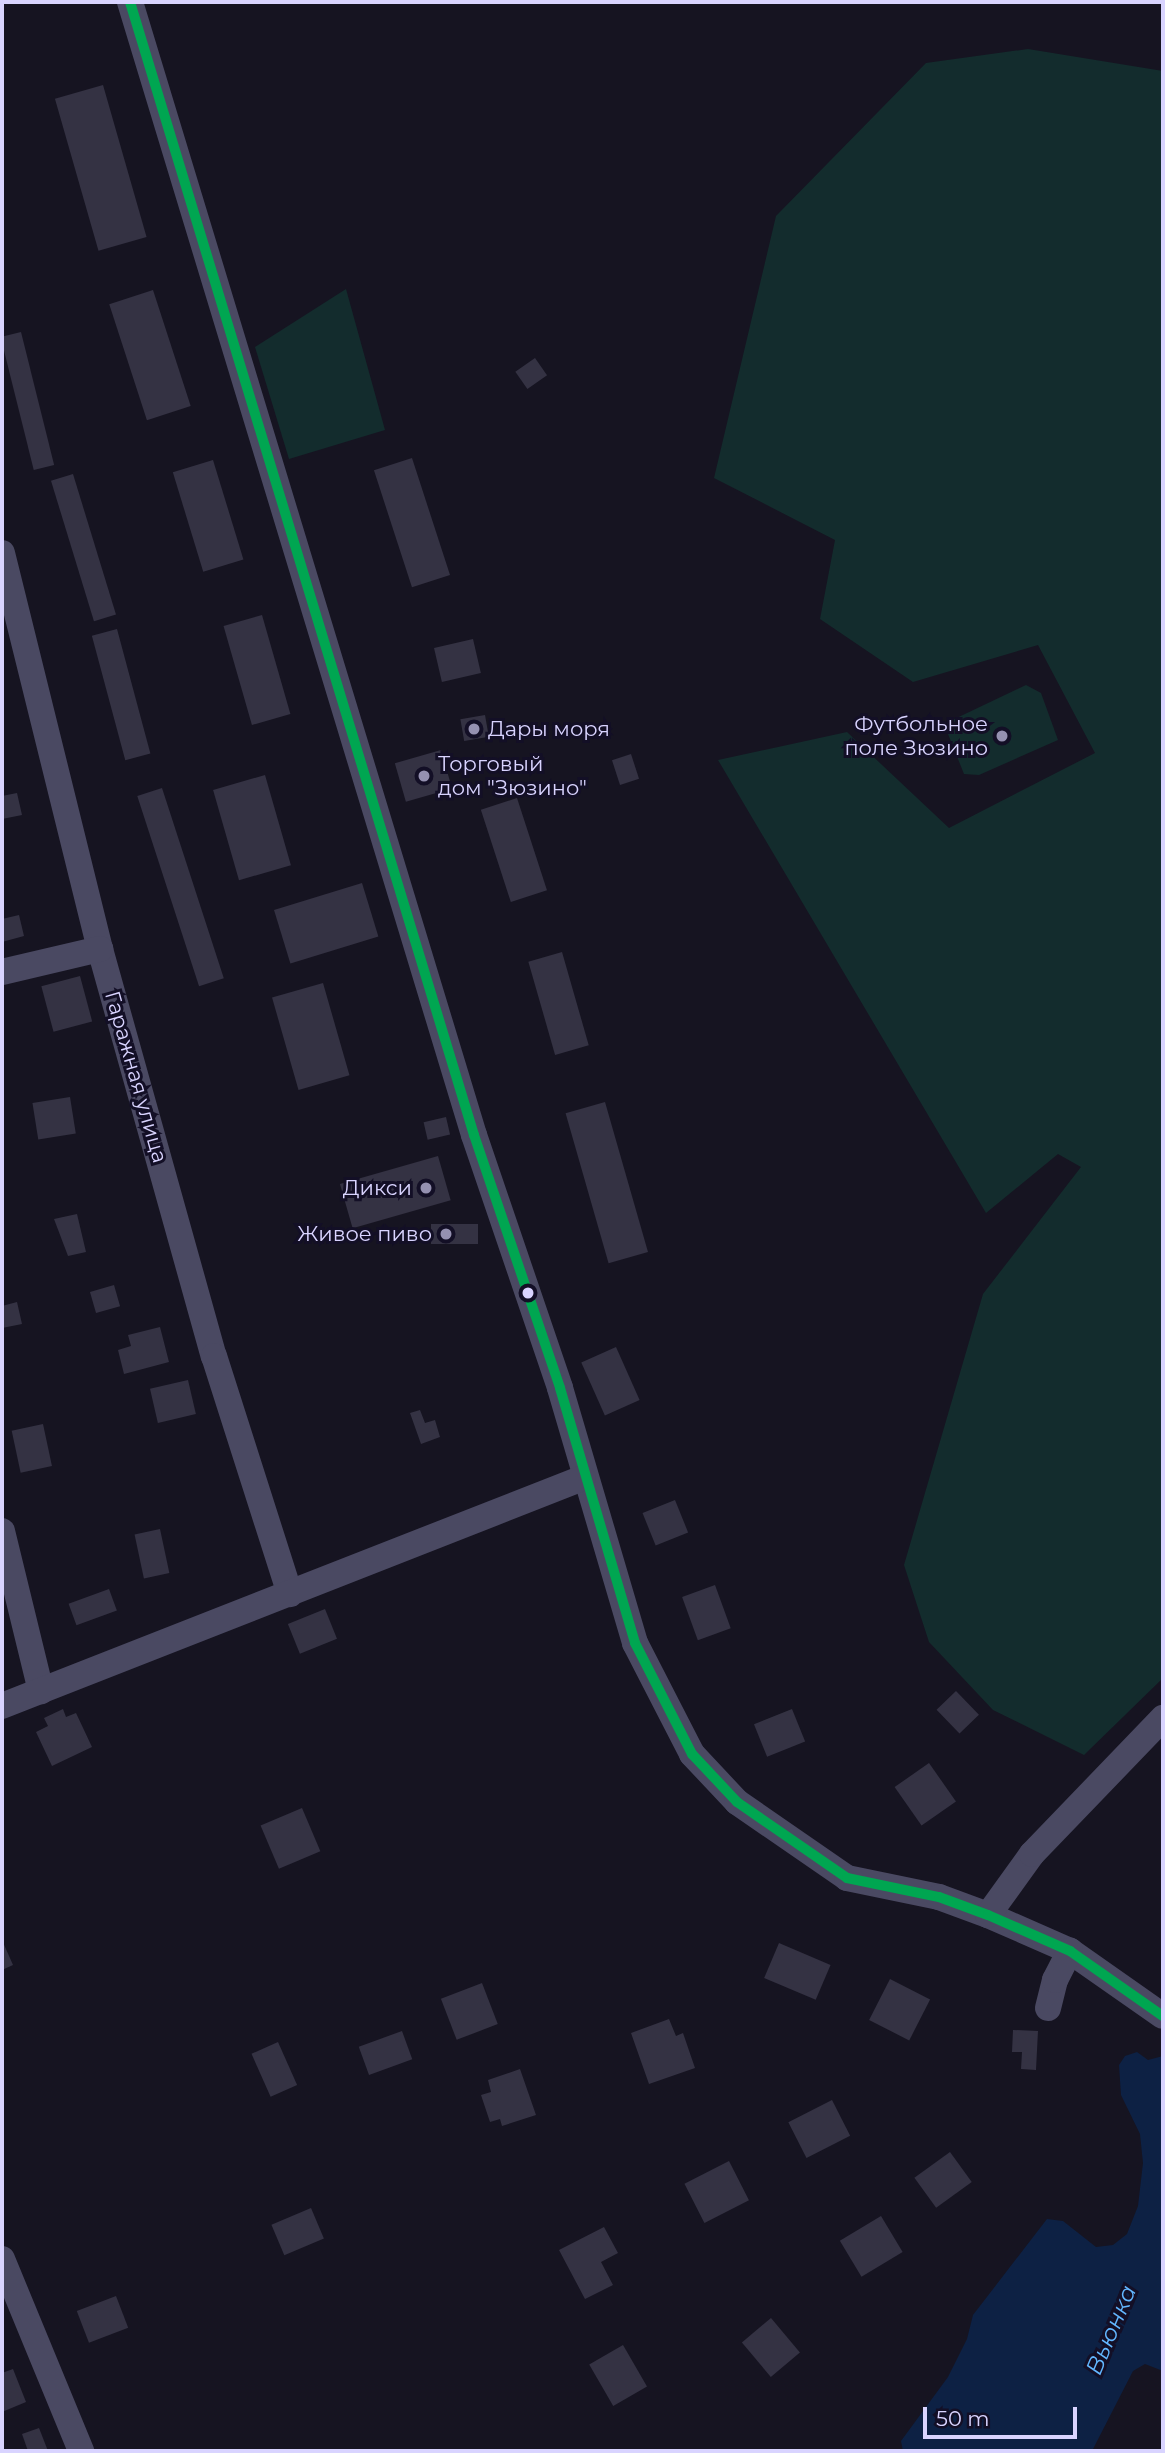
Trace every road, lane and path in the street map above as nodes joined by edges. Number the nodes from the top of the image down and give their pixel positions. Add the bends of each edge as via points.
1 (130, 2) edge
2 (2, 554) edge
3 (100, 949) junction
4 (2, 972) edge
5 (583, 1478) junction
6 (2, 1531) edge
7 (290, 1594) junction
8 (41, 1691) junction
9 (2, 1706) edge
10 (1163, 1718) edge
11 (989, 1915) junction
12 (1070, 1951) junction
13 (1048, 2008) dead end
14 (1163, 2015) edge
15 (2, 2259) edge
16 (81, 2451) edge

1 - 5 street via 474,1135 560,1388
2 - 3 street, Гаражная улица
3 - 4 street
3 - 7 street, Гаражная улица via 214,1356
5 - 7 street
5 - 11 street via 635,1643 692,1754 737,1802 847,1878 939,1897
6 - 8 street
7 - 8 street
8 - 9 street
10 - 11 street via 1032,1854
11 - 12 street
12 - 13 street
12 - 14 street
15 - 16 street

